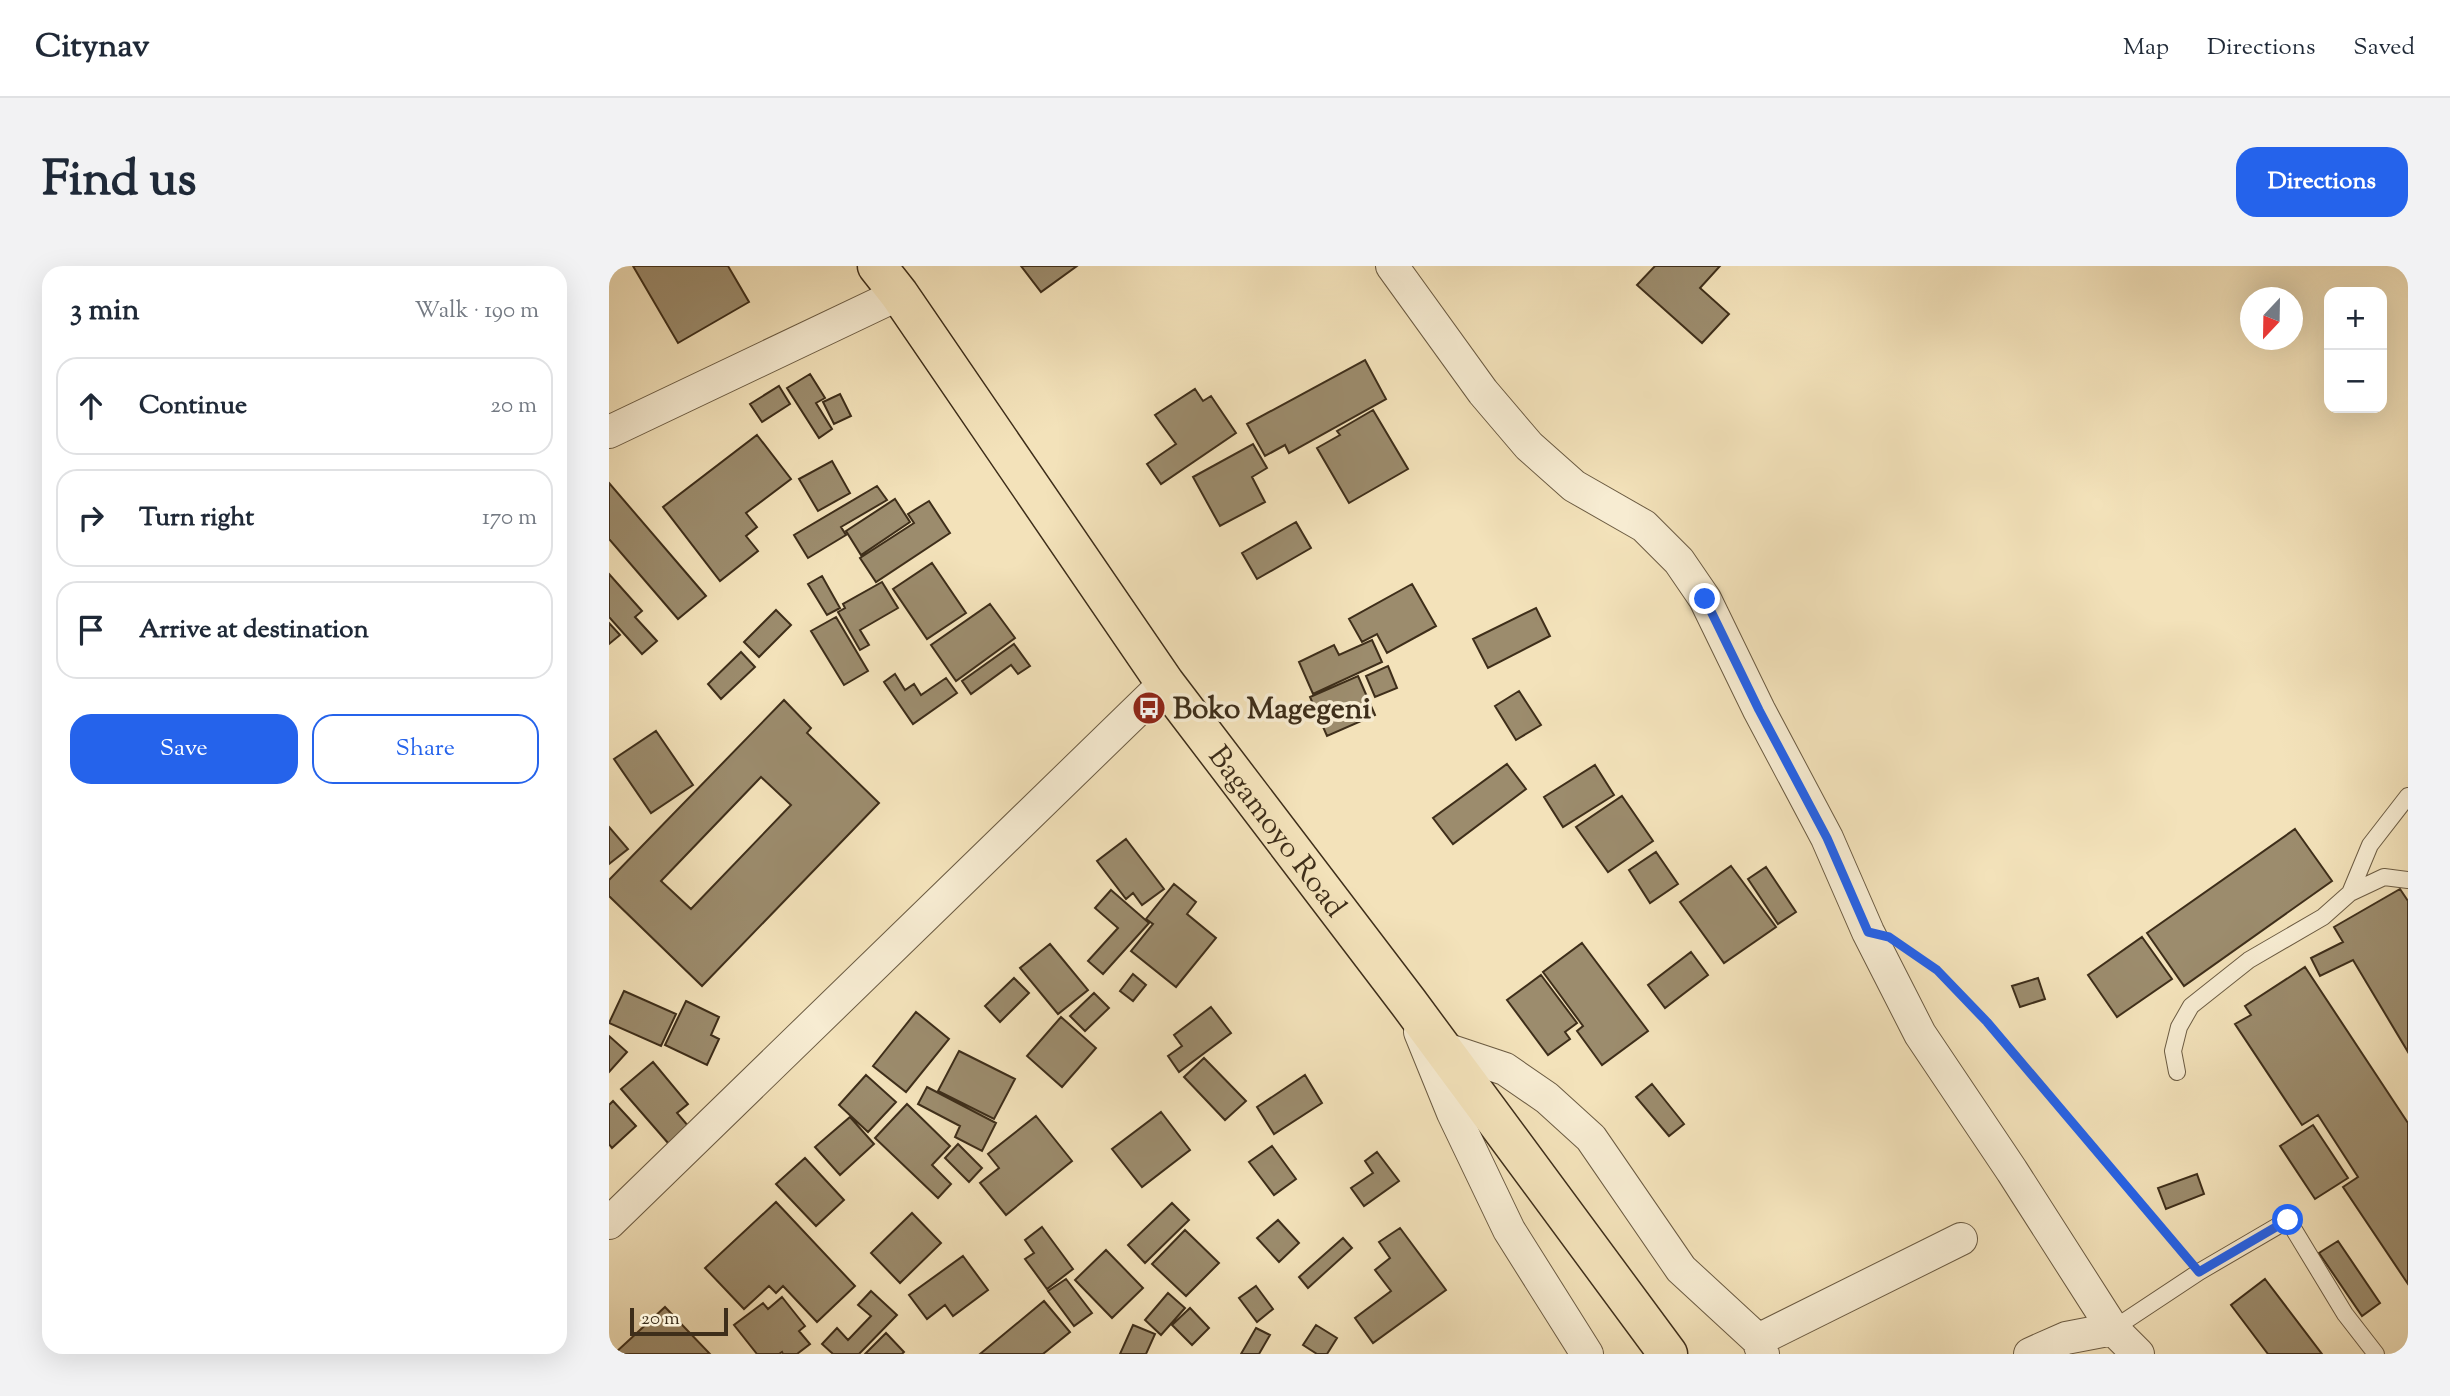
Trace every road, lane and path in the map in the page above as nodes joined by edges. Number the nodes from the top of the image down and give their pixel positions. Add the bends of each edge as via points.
1 (1392, 266) edge
2 (888, 280) edge
3 (609, 432) edge
4 (1165, 683) junction
5 (2408, 796) edge
6 (2408, 880) edge
7 (2350, 893) junction
8 (1868, 932) junction
9 (1408, 1002) junction
10 (1442, 1048) junction
11 (2177, 1073) dead end
12 (609, 1223) edge
13 (1961, 1239) dead end
14 (2199, 1272) junction
15 (2113, 1329) junction
16 (1761, 1347) edge
17 (1587, 1354) edge
18 (1668, 1354) edge
19 (2030, 1354) edge
20 (2139, 1354) edge
21 (2376, 1354) edge

1 - 8 street via 1483,392 1529,446 1574,486 1644,526 1679,561 1705,599 1827,838
2 - 3 street
2 - 4 highway, Bagamoyo Road
4 - 9 highway, Bagamoyo Road
4 - 12 street
5 - 7 lane via 2369,845
6 - 7 lane via 2384,877
7 - 11 lane via 2323,917 2249,960 2191,1006 2173,1051
8 - 14 path via 1889,937 1937,970 1987,1022
8 - 15 street via 1920,1034
9 - 10 highway, Bagamoyo Road
9 - 17 street via 1453,1113 1509,1230
10 - 16 street via 1505,1069 1547,1098 1591,1138 1681,1269
10 - 18 highway, Bagamoyo Road
13 - 16 street
14 - 15 lane
14 - 21 lane via 2288,1220 2345,1314
15 - 19 street via 2066,1338
15 - 20 street

